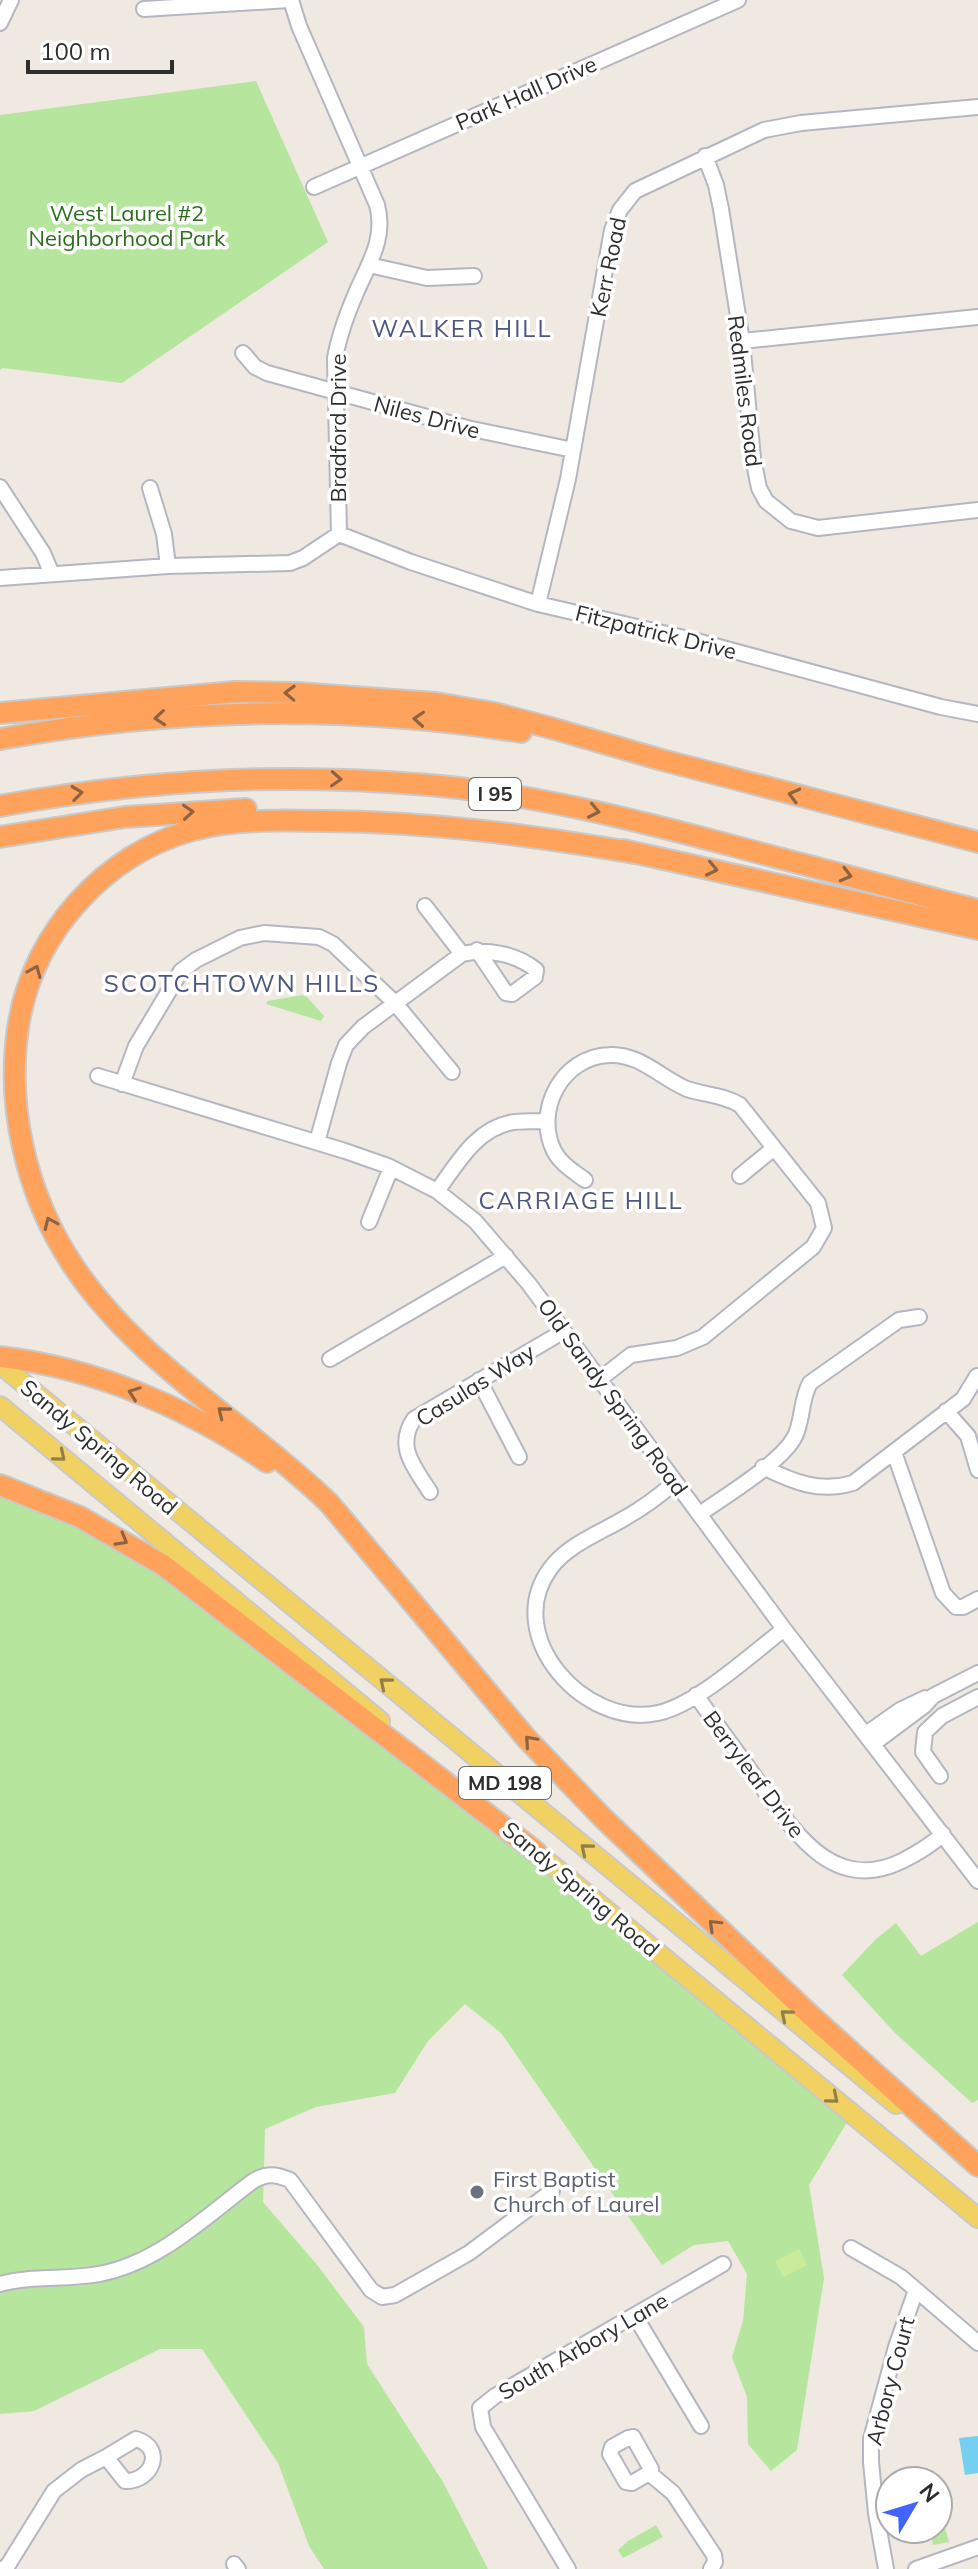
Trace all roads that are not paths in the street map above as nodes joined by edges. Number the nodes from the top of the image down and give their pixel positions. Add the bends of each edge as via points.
1 (11, 0) edge
2 (290, 0) edge
3 (738, 0) edge
4 (144, 9) dead end
5 (0, 23) edge
6 (978, 107) edge
7 (705, 156) junction
8 (359, 165) junction
9 (314, 187) dead end
10 (369, 265) junction
11 (474, 276) dead end
12 (978, 317) edge
13 (742, 341) junction
14 (243, 353) dead end
15 (336, 392) junction
16 (573, 450) junction
17 (0, 487) edge
18 (150, 488) dead end
19 (978, 510) edge
20 (339, 534) junction
21 (168, 566) junction
22 (51, 572) junction
23 (0, 578) edge
24 (538, 604) junction
25 (978, 714) edge
26 (0, 716) edge
27 (0, 739) edge
28 (662, 760) junction
29 (0, 806) edge
30 (0, 837) edge
31 (978, 842) edge
32 (635, 853) junction
33 (425, 906) dead end
34 (978, 910) edge
35 (978, 929) edge
36 (395, 1003) junction
37 (452, 1072) dead end
38 (98, 1076) dead end
39 (122, 1084) junction
40 (547, 1121) junction
41 (317, 1142) junction
42 (774, 1148) junction
43 (391, 1168) junction
44 (740, 1176) dead end
45 (585, 1180) dead end
46 (437, 1191) junction
47 (369, 1222) dead end
48 (506, 1256) junction
49 (919, 1317) dead end
50 (564, 1331) junction
51 (0, 1357) edge
52 (330, 1359) dead end
53 (0, 1364) edge
54 (977, 1376) edge
55 (600, 1379) junction
56 (479, 1380) junction
57 (0, 1406) edge
58 (946, 1411) junction
59 (894, 1452) junction
60 (519, 1457) dead end
61 (763, 1467) junction
62 (978, 1470) edge
63 (674, 1483) junction
64 (0, 1485) edge
65 (430, 1492) dead end
66 (700, 1514) junction
67 (381, 1562) junction
68 (978, 1599) edge
69 (784, 1629) junction
70 (978, 1673) edge
71 (696, 1695) junction
72 (933, 1696) junction
73 (978, 1697) edge
74 (946, 1714) junction
75 (870, 1739) junction
76 (940, 1776) dead end
77 (943, 1834) junction
78 (536, 1852) junction
79 (978, 1881) edge
80 (978, 2168) edge
81 (552, 2191) dead end
82 (978, 2218) edge
83 (851, 2248) dead end
84 (723, 2264) dead end
85 (0, 2284) edge
86 (916, 2290) junction
87 (635, 2316) junction
88 (978, 2343) edge
89 (701, 2426) dead end
90 (106, 2457) dead end
91 (649, 2473) dead end
92 (978, 2547) edge
93 (3, 2569) edge
94 (568, 2569) edge
95 (711, 2569) edge
96 (886, 2569) edge
97 (916, 2569) edge

1 - 5 street
2 - 4 street
2 - 8 street, Bradford Drive
3 - 8 street, Park Hall Drive
6 - 7 street, Kerr Road via 781,125
7 - 13 street, Redmiles Road via 719,197
7 - 16 street, Kerr Road via 635,191 616,217
8 - 9 street, Park Hall Drive
8 - 10 street, Bradford Drive via 380,218
10 - 11 street via 427,278
10 - 15 street, Bradford Drive via 338,342
12 - 13 street
13 - 19 street, Redmiles Road via 759,488 766,501 791,521 829,528
14 - 15 street, Niles Drive via 261,371
15 - 16 street, Niles Drive
15 - 20 street, Bradford Drive
16 - 24 street, Kerr Road
17 - 22 street
18 - 21 street
20 - 21 street, Bradford Drive via 290,563
20 - 24 street, Fitzpatrick Drive
21 - 22 street, Bradford Drive
22 - 23 street, Bradford Drive
24 - 25 street, Fitzpatrick Drive
28 -> 26 highway via 494,713 312,694 235,692
28 -> 27 highway via 504,729 311,713 170,717
31 -> 28 highway
29 -> 34 highway, I 95 via 234,779 430,785 644,822
30 -> 32 highway via 125,817 293,809 429,815
32 -> 35 highway
67 -> 32 highway via 302,1477 116,1321 71,1263 36,1191 16,1109 16,1036 27,988 50,938 79,900 140,852 191,831 252,821 428,824
33 - 36 street via 470,952
36 - 37 street
36 - 39 street via 323,938 255,933 196,960 176,977 136,1046
36 - 41 street via 346,1045
38 - 39 street, Old Sandy Spring Road
39 - 41 street, Old Sandy Spring Road
40 - 42 street via 552,1094 567,1074 595,1057 614,1055 646,1065 684,1088 733,1101
40 - 45 street via 559,1158
40 - 46 street via 512,1122 485,1134
41 - 43 street, Old Sandy Spring Road
42 - 44 street
42 - 55 street via 818,1203 824,1228 818,1241 703,1337 677,1348 631,1355
43 - 46 street, Old Sandy Spring Road
43 - 47 street
46 - 48 street, Old Sandy Spring Road via 475,1221
48 - 50 street, Old Sandy Spring Road
48 - 52 street
49 - 61 street via 899,1320 810,1383 802,1396 796,1435
50 - 55 street, Old Sandy Spring Road
50 - 56 street, Casulas Way
67 -> 51 highway via 296,1483 205,1425 101,1380
80 -> 53 main road, Sandy Spring Road / MD 198
54 - 58 street via 963,1399
55 - 63 street, Old Sandy Spring Road
56 - 60 street
56 - 65 street, Casulas Way via 409,1426 406,1453
57 -> 78 main road, Sandy Spring Road / MD 198
58 - 59 street
58 - 62 street via 968,1436
59 - 61 street via 853,1483 835,1489 796,1482
59 - 68 street via 943,1593 956,1607
61 - 66 street
63 - 66 street, Old Sandy Spring Road
63 - 71 street via 555,1563 538,1593 535,1631 571,1683 609,1710 656,1714
64 -> 78 highway via 80,1517 163,1565
66 - 69 street, Old Sandy Spring Road
80 -> 67 highway via 593,1808 497,1704
69 - 71 street
69 - 75 street, Old Sandy Spring Road
70 - 72 street
71 - 77 street, Berryleaf Drive via 793,1828 829,1861 874,1871 912,1856
72 - 74 street
72 - 75 street
73 - 74 street
74 - 76 street via 922,1738 925,1757
75 - 77 street, Old Sandy Spring Road
77 - 79 street, Old Sandy Spring Road
78 -> 82 main road, Sandy Spring Road / MD 198
81 - 85 street via 469,2253 395,2295 382,2297 371,2290 290,2180 276,2174 253,2181 163,2249 132,2263 99,2274
83 - 86 street
84 - 87 street, South Arbory Lane
86 - 88 street
86 - 96 street, Arbory Court via 871,2439
87 - 89 street
87 - 94 street, South Arbory Lane via 480,2408 483,2427
90 - 93 street via 54,2491
91 - 95 street via 673,2493 711,2551
92 - 97 street

